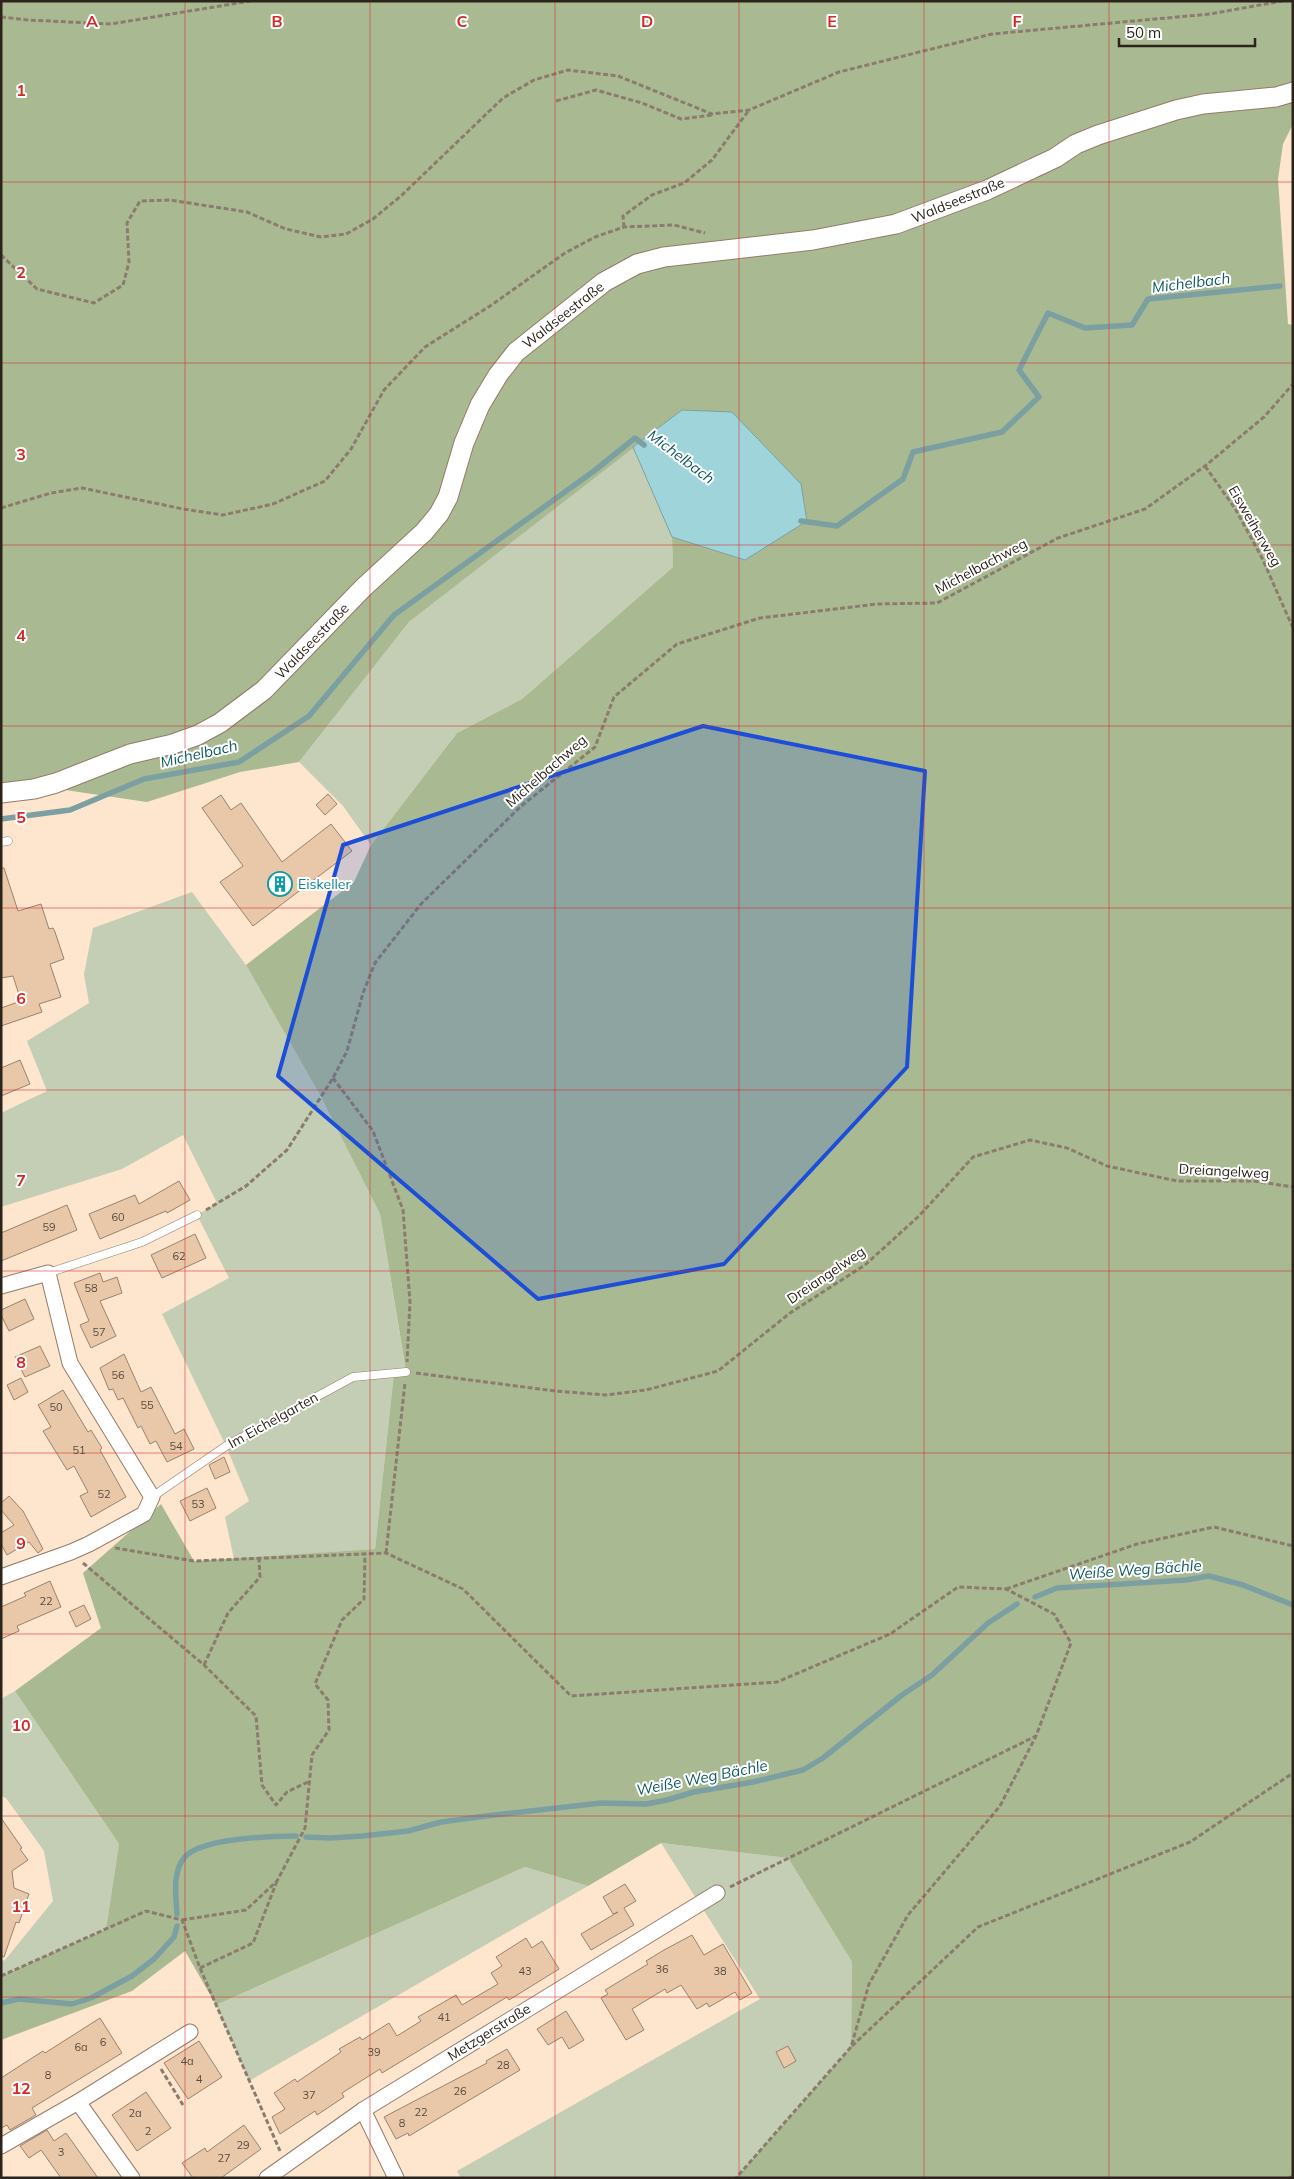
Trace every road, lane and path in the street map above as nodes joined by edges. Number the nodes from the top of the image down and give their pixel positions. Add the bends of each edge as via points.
1 (250, 1) edge
2 (1282, 1) edge
3 (1, 17) edge
4 (1293, 92) edge
5 (556, 101) dead end
6 (749, 110) junction
7 (712, 114) junction
8 (624, 227) junction
9 (720, 250) junction
10 (1, 255) edge
11 (1293, 384) edge
12 (1205, 466) junction
13 (1, 508) edge
14 (1293, 628) edge
15 (1, 793) edge
16 (333, 1078) junction
17 (1293, 1187) edge
18 (197, 1215) joint
19 (48, 1273) junction
20 (1, 1286) edge
21 (406, 1372) junction
22 (152, 1497) junction
23 (89, 1544) junction
24 (1293, 1546) edge
25 (71, 1552) junction
26 (365, 1554) junction
27 (386, 1554) junction
28 (259, 1558) junction
29 (1, 1577) edge
30 (1006, 1588) junction
31 (204, 1665) junction
32 (1036, 1736) junction
33 (1293, 1773) edge
34 (310, 1781) junction
35 (277, 1880) junction
36 (717, 1893) joint
37 (182, 1920) junction
38 (200, 1968) junction
39 (1, 1976) edge
40 (190, 2032) dead end
41 (851, 2047) junction
42 (152, 2056) junction
43 (78, 2102) junction
44 (183, 2105) dead end
45 (363, 2110) junction
46 (1, 2146) edge
47 (286, 2164) junction
48 (1293, 2176) edge
49 (132, 2178) edge
50 (266, 2178) edge
51 (396, 2178) edge
52 (736, 2178) edge
53 (1289, 2178) edge

1 - 3 path via 112,24
2 - 6 path via 1210,14 992,34 839,72
4 - 9 street, Waldseestraße via 1276,97 1203,104 1098,135 988,190 896,224 812,240
5 - 7 path via 596,90 642,103 681,119
6 - 7 path
6 - 8 path via 712,160 684,183 652,195 623,216
7 - 10 path via 618,76 568,70 534,80 503,98 402,195 373,219 346,234 321,238 286,230 247,212 170,200 140,201 126,223 129,262 123,285 94,303 37,289
8 - 9 path via 674,225 704,232
8 - 13 path via 595,237 565,253 425,347 384,390 351,449 325,481 273,504 223,515 82,488 51,493
9 - 15 street, Waldseestraße via 636,264 604,282 516,352 480,405 439,514 264,690 239,710 220,724 173,744 130,754 56,783
11 - 12 path, Michelbachweg via 1264,417
12 - 14 path, Eisweiherweg via 1236,510 1262,558
12 - 16 path, Michelbachweg via 1145,509 1058,538 937,603 877,604 760,618 677,644 614,697 595,747 520,807 422,904 392,941 375,963 347,1051
16 - 18 path, Michelbachweg via 287,1150 246,1186
16 - 21 path via 373,1131 403,1210 410,1302
17 - 21 path, Dreiangelweg via 1253,1181 1177,1181 1107,1166 1067,1148 1030,1140 973,1157 865,1266 790,1312 718,1371 646,1390 606,1394
18 - 19 lane via 142,1242
19 - 20 street
19 - 22 street via 70,1363
21 - 22 lane, Im Eichelgarten via 353,1377 226,1446
21 - 27 path
22 - 23 street, Im Eichelgarten via 144,1514
23 - 25 street, Im Eichelgarten
23 - 28 path via 194,1561
24 - 30 path via 1214,1527 1137,1544
25 - 29 street, Im Eichelgarten
25 - 31 path
26 - 27 path
26 - 28 path
26 - 34 path via 364,1599 342,1620 315,1684 328,1700 329,1730 312,1755
27 - 30 path via 463,1589 571,1696 777,1682 890,1634 958,1586
28 - 31 path via 260,1577 228,1613
30 - 32 path via 1054,1614 1071,1643
31 - 34 path via 256,1716 262,1785 276,1805 287,1792
32 - 36 path
32 - 41 path via 1000,1806 908,1915 869,1984
33 - 41 path via 1190,1842 978,1927
34 - 35 path via 305,1828
35 - 37 path via 246,1910
35 - 38 path via 253,1943
36 - 45 street, Metzgerstraße
37 - 38 path
37 - 39 path via 146,1911
38 - 47 path
40 - 42 street
41 - 52 path
42 - 43 street
42 - 44 path
43 - 46 street
43 - 49 street
45 - 47 street, Metzgerstraße
45 - 51 street
47 - 50 street, Metzgerstraße
48 - 53 path

